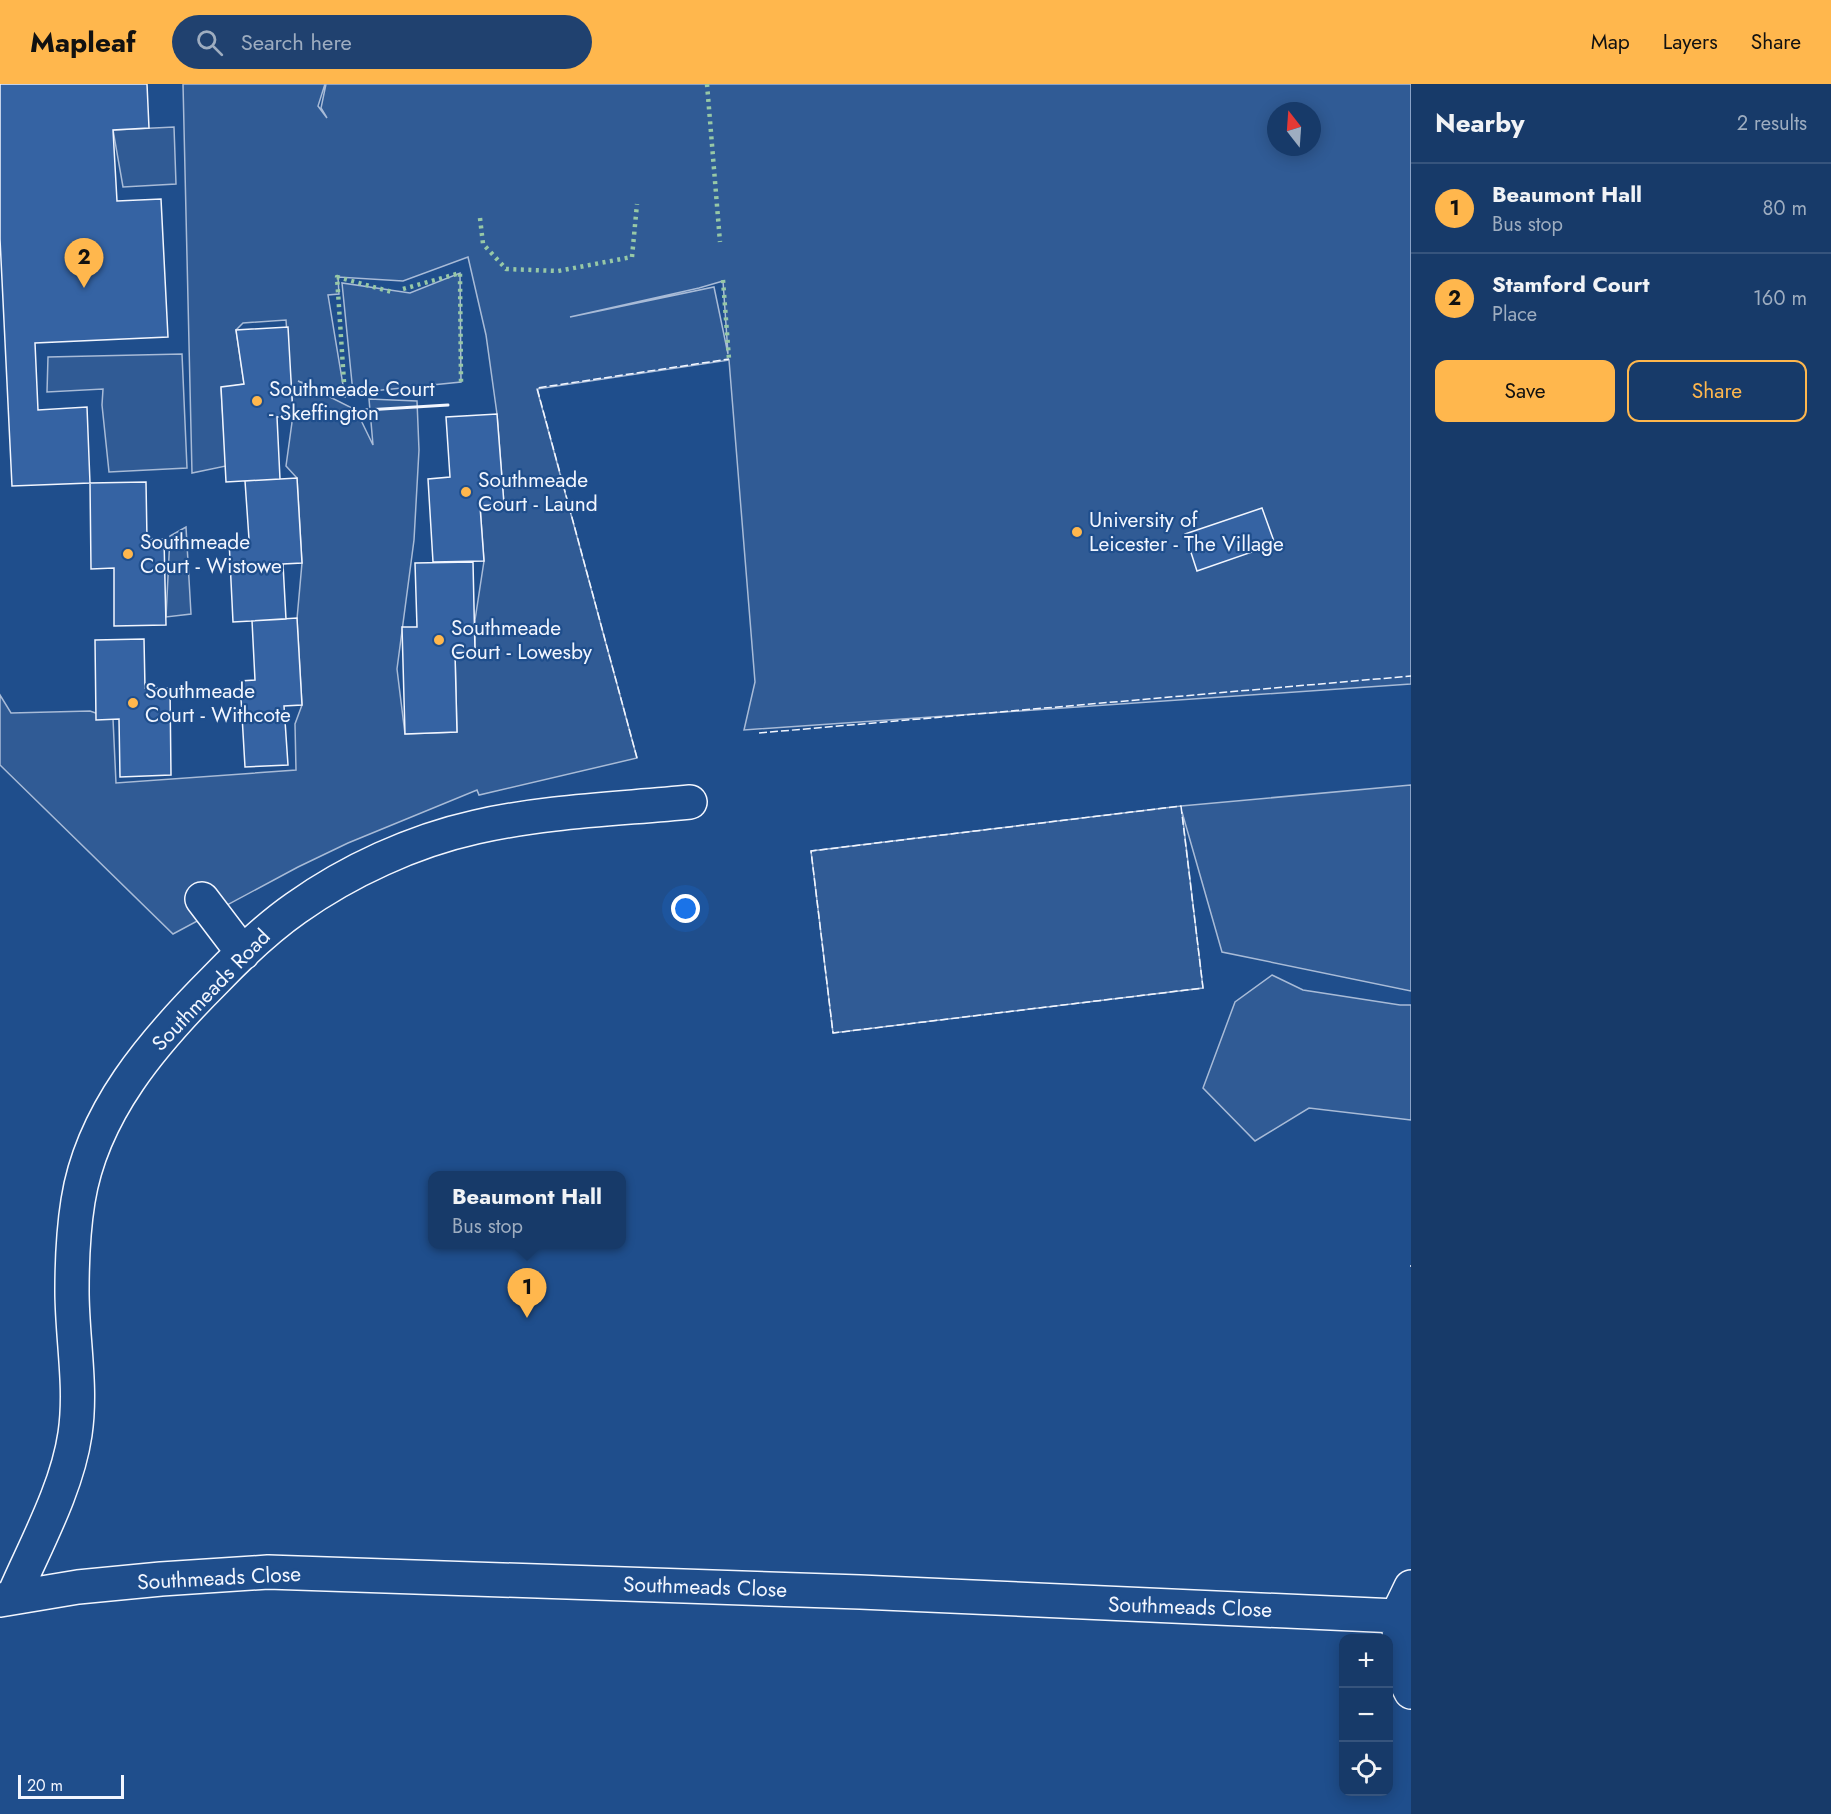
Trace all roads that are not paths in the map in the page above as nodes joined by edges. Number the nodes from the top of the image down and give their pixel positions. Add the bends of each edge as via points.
1 (690, 802) dead end
2 (202, 899) dead end
3 (243, 953) junction
4 (7, 1599) edge
5 (1404, 1602) edge
6 (1411, 1692) edge

1 - 3 street, Southmeads Road via 475,827 430,841 348,877 296,907
2 - 3 street
3 - 4 street, Southmeads Road via 151,1050 101,1125 89,1157 78,1201 72,1291 77,1347 75,1435 55,1501
4 - 5 street, Southmeads Close via 78,1587 268,1572 860,1592
5 - 6 street via 1407,1684

